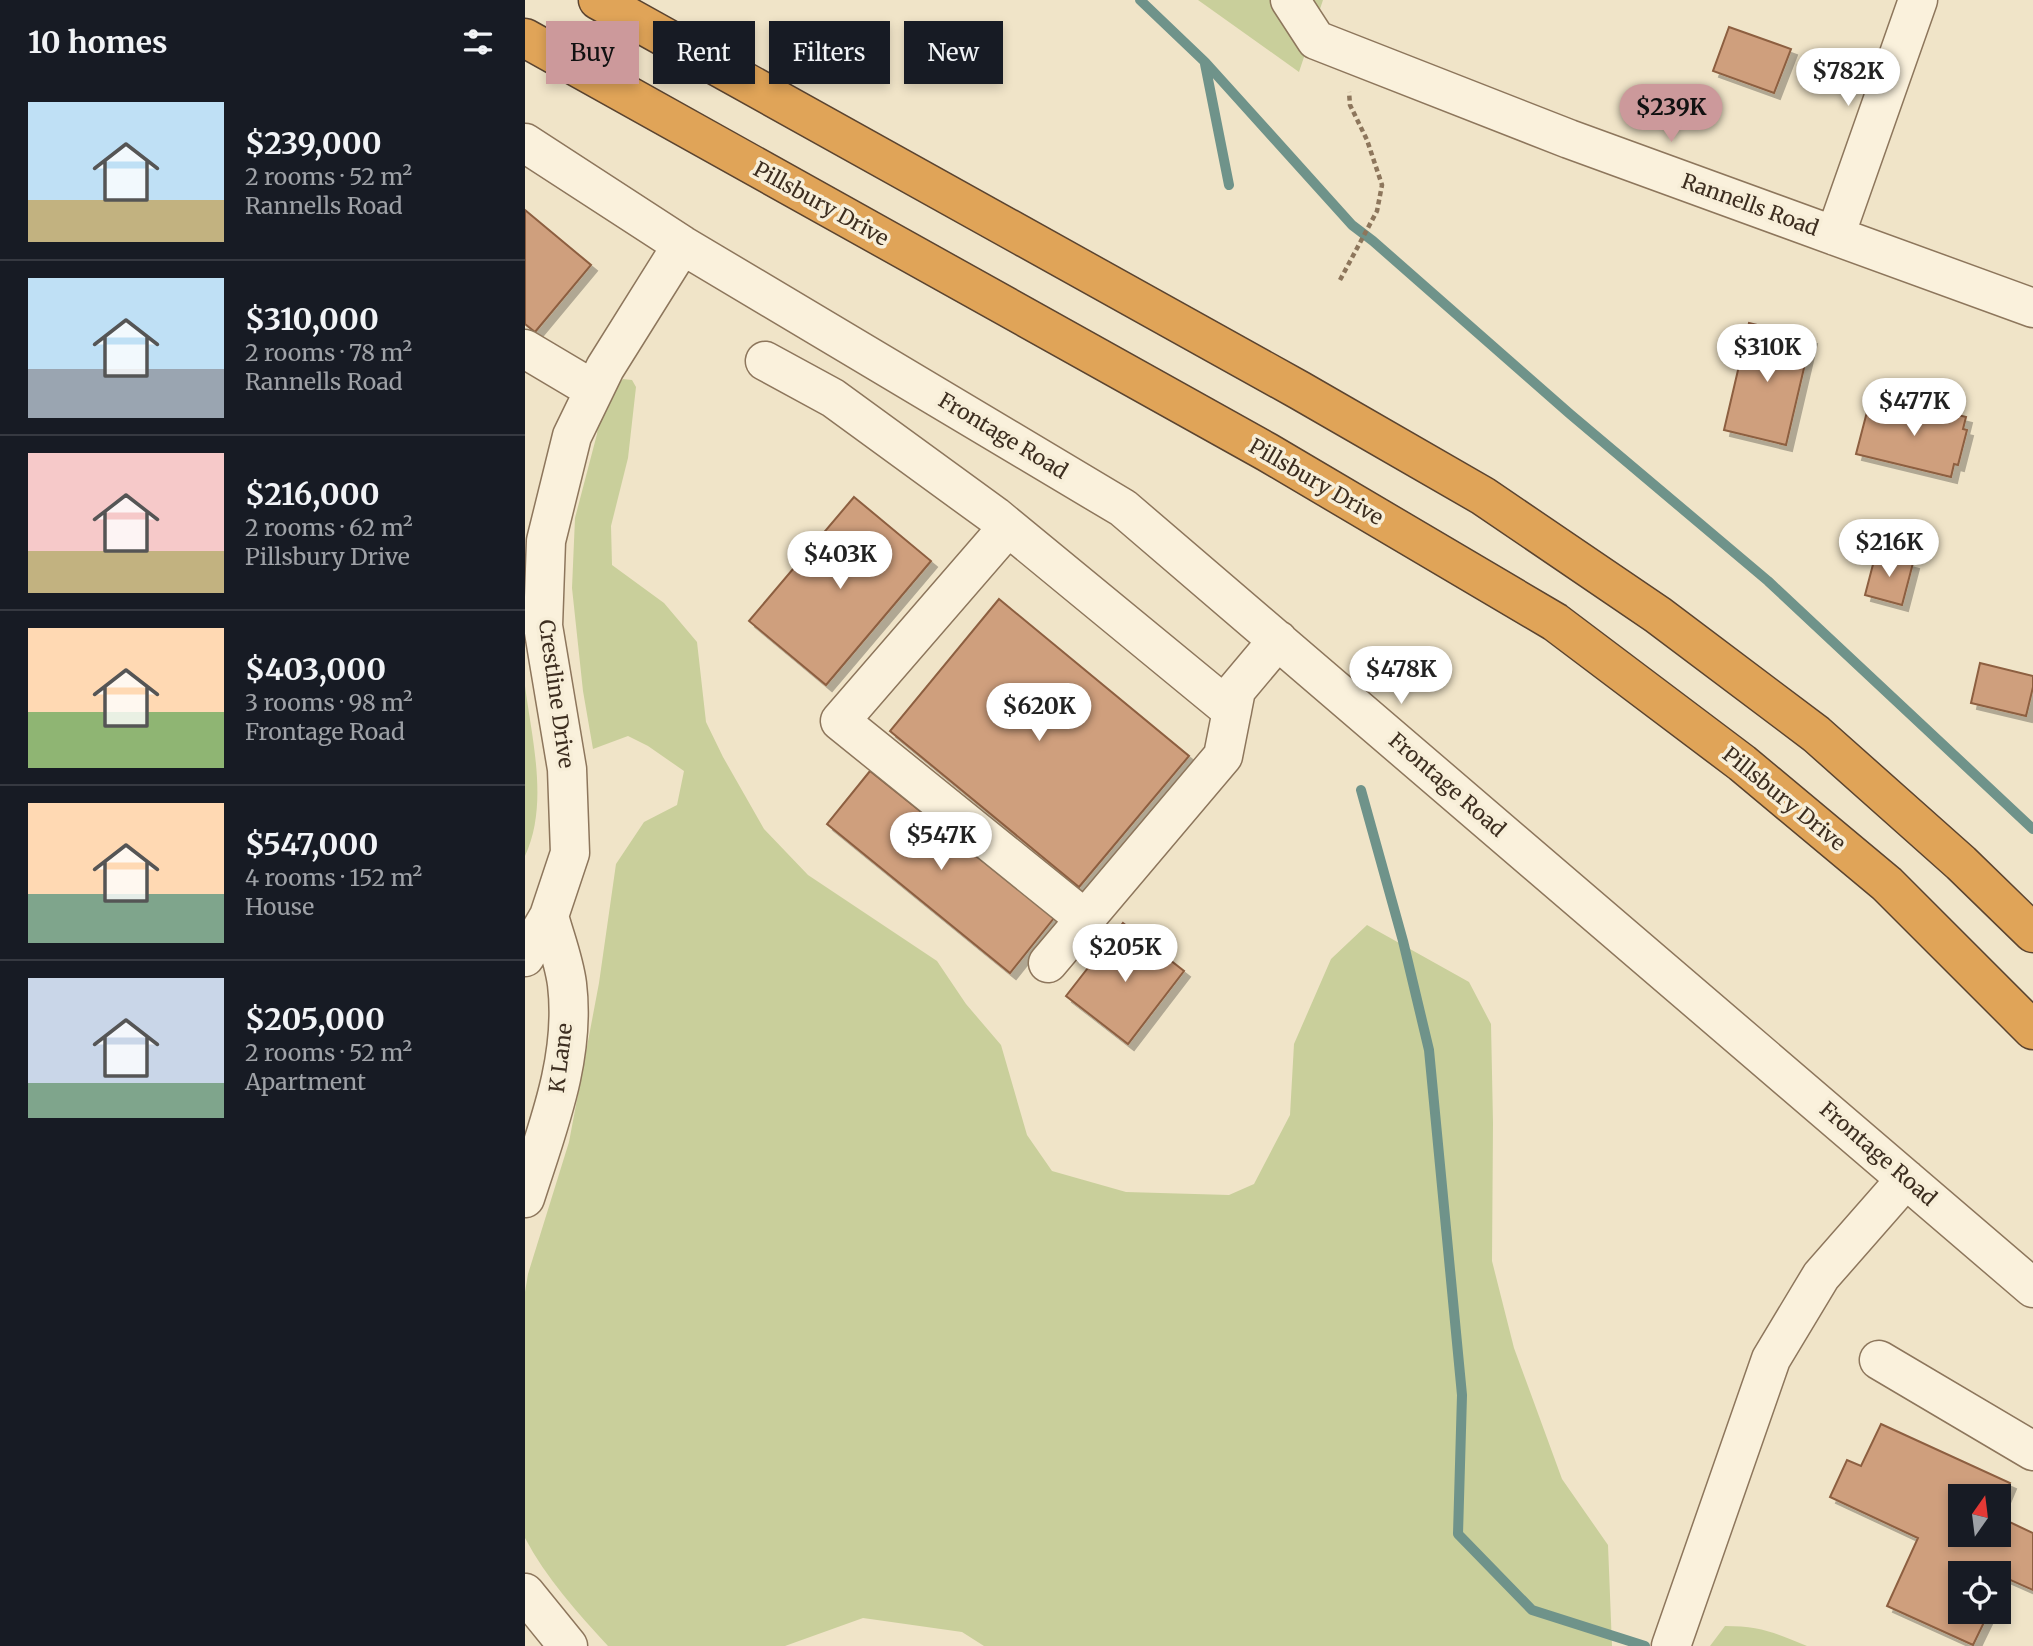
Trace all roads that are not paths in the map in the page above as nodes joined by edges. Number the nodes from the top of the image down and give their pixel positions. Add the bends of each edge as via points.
1 (599, 0) edge
2 (1290, 0) edge
3 (1918, 0) edge
4 (525, 38) edge
5 (525, 143) edge
6 (1835, 236) junction
7 (682, 245) junction
8 (2033, 308) edge
9 (525, 349) edge
10 (765, 362) dead end
11 (594, 390) junction
12 (1008, 527) junction
13 (1278, 640) junction
14 (1232, 711) junction
15 (549, 916) junction
16 (1085, 919) junction
17 (2033, 933) edge
18 (525, 957) edge
19 (1048, 963) dead end
20 (2033, 1030) edge
21 (1906, 1179) junction
22 (525, 1198) edge
23 (2033, 1288) edge
24 (1879, 1360) dead end
25 (2033, 1451) edge
26 (525, 1593) edge
27 (1674, 1638) edge
28 (568, 1646) edge

1 - 17 highway via 1483,496 1658,615 1817,734
2 - 6 street, Rannells Road via 1316,40
3 - 6 street
4 - 20 highway, Pillsbury Drive via 1267,452 1555,622 1742,763 1887,884
5 - 7 street, Frontage Road
6 - 8 street, Rannells Road
7 - 11 street, Crestline Drive
7 - 13 street, Frontage Road via 1123,508
9 - 11 street
10 - 12 street via 833,398
11 - 15 street, Crestline Drive via 572,436 546,541 543,626 567,769 570,853
12 - 14 street
12 - 16 street via 840,721
13 - 14 street via 1236,690
13 - 21 street, Frontage Road
14 - 16 street via 1223,756
15 - 18 street, Crestline Drive
15 - 22 street, K Lane via 567,984 567,1047 558,1094
16 - 19 street
21 - 23 street, Frontage Road
21 - 27 street via 1821,1276 1771,1359
24 - 25 street
26 - 28 street

